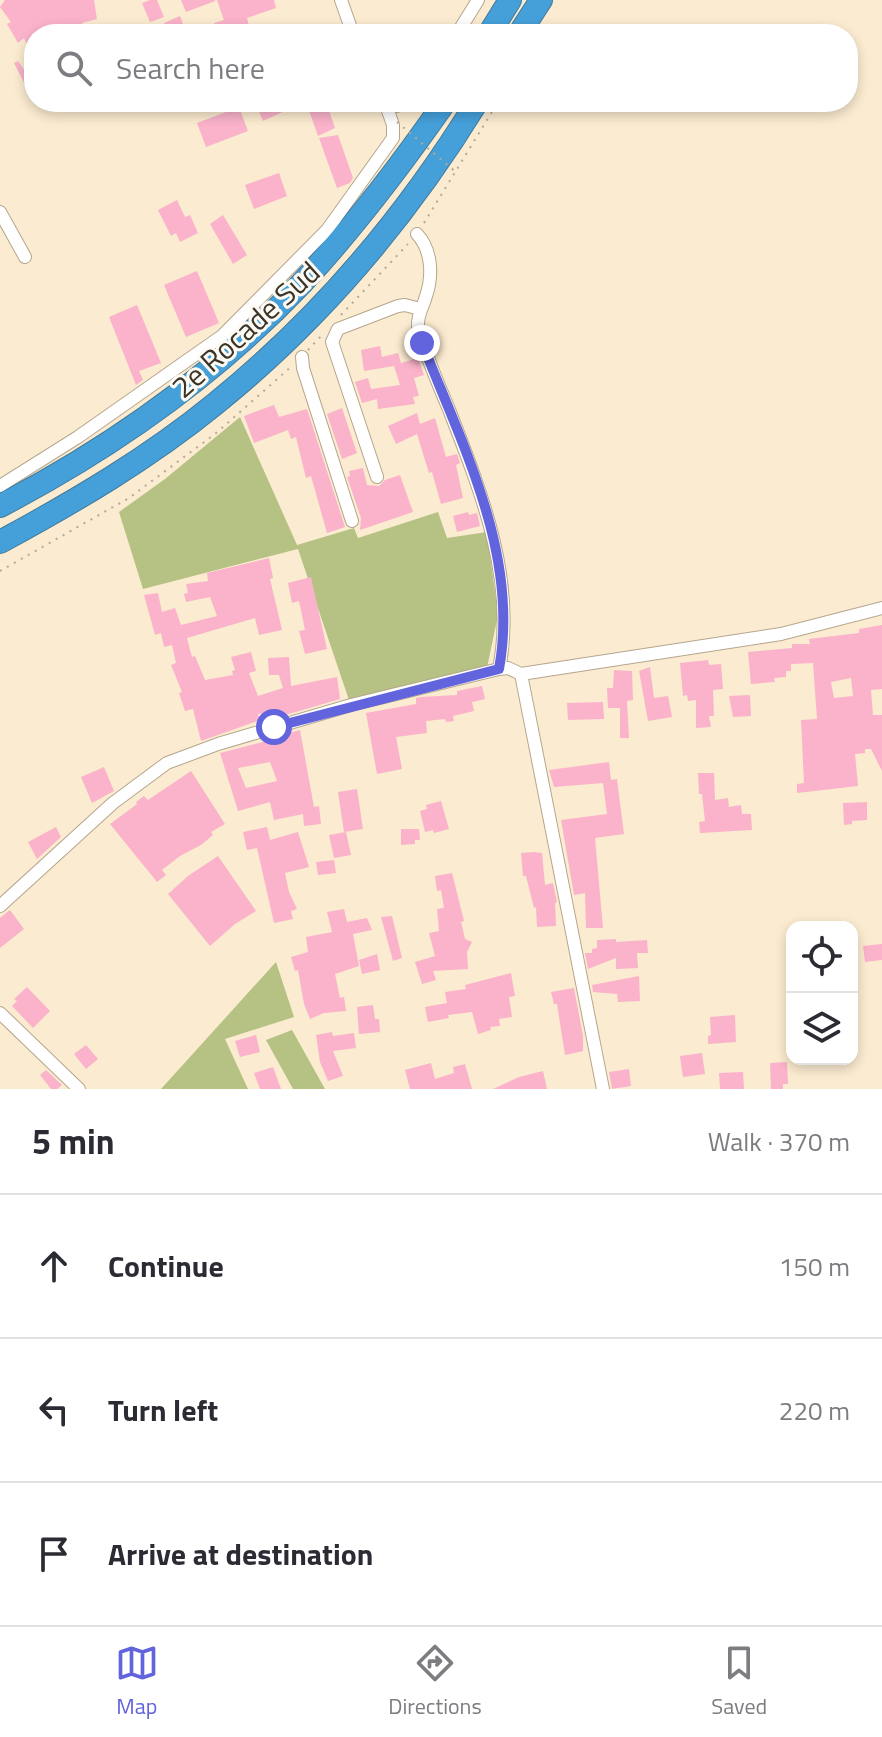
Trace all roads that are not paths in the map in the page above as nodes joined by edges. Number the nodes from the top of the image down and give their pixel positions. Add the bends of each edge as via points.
1 (341, 0) edge
2 (478, 0) edge
3 (510, 0) edge
4 (541, 0) edge
5 (349, 24) edge
6 (463, 24) edge
7 (495, 24) edge
8 (525, 24) edge
9 (388, 112) edge
10 (438, 112) edge
11 (470, 112) edge
12 (0, 212) edge
13 (417, 234) dead end
14 (25, 257) dead end
15 (420, 309) junction
16 (302, 357) dead end
17 (377, 477) dead end
18 (0, 486) edge
19 (0, 506) edge
20 (352, 521) dead end
21 (0, 542) edge
22 (882, 608) edge
23 (499, 669) junction
24 (521, 674) junction
25 (0, 906) edge
26 (0, 1013) edge
27 (79, 1089) edge
28 (603, 1089) edge

1 - 5 street
2 - 6 street
3 - 7 highway
4 - 8 highway
9 - 18 street via 393,138 327,230 222,336
10 - 19 highway, 2e Rocade Sud via 301,284 231,349 135,426
11 - 21 highway, 2e Rocade Sud via 349,277 253,372 213,406 71,504
12 - 14 street
13 - 15 street via 426,247 430,276
15 - 17 street via 398,306 333,335
15 - 23 street via 422,343 491,531 503,610
16 - 20 street
22 - 24 street via 781,634
23 - 24 street
23 - 25 street via 326,712 167,763 113,803
24 - 28 street
26 - 27 street

